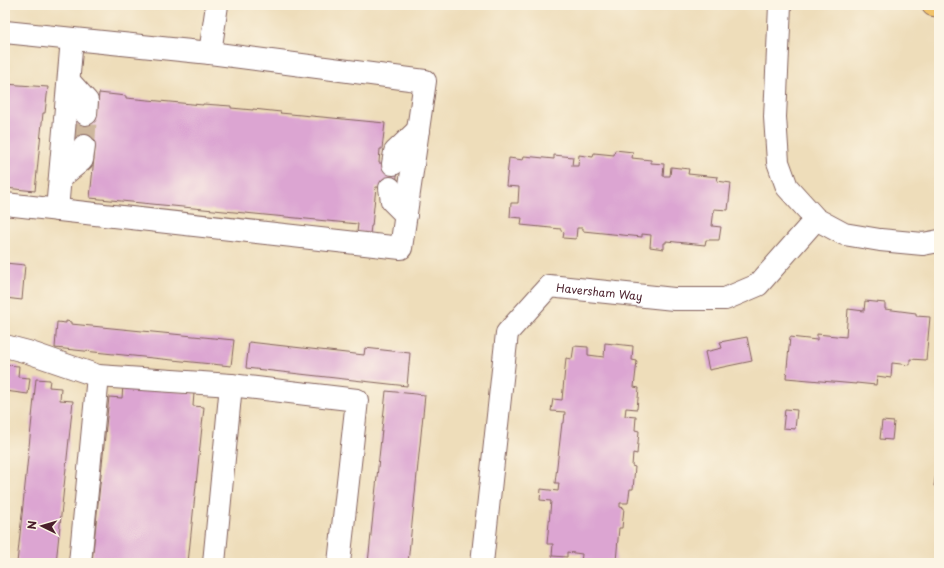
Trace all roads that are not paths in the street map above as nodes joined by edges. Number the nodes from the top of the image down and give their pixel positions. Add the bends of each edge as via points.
1 (216, 5) edge
2 (780, 5) edge
3 (933, 5) edge
4 (939, 6) edge
5 (5, 32) edge
6 (72, 39) junction
7 (210, 53) junction
8 (69, 81) junction
9 (86, 114) tunnel mouth
10 (418, 130) junction
11 (84, 146) tunnel mouth
12 (393, 164) dead end
13 (60, 178) junction
14 (390, 188) dead end
15 (5, 204) edge
16 (57, 210) junction
17 (406, 215) junction
18 (816, 219) junction
19 (939, 241) edge
20 (5, 346) edge
21 (98, 376) junction
22 (231, 386) junction
23 (80, 563) edge
24 (214, 563) edge
25 (339, 563) edge
26 (482, 563) edge

1 - 7 street
2 - 18 street via 775,117 778,162 788,187
3 - 4 main road
5 - 6 street
6 - 7 street
6 - 8 street
7 - 10 street via 425,81
8 - 9 street via 87,101
8 - 13 street
10 - 12 street via 395,152
10 - 17 street
11 - 13 street via 82,160
13 - 16 street
14 - 17 street via 392,201
15 - 16 street
16 - 17 street via 401,248
18 - 19 street via 844,234 923,244
18 - 26 street, Haversham Way via 758,285 725,298 674,299 549,286 507,333
20 - 21 street
21 - 22 street
21 - 23 street
22 - 24 street
22 - 25 street via 358,400

